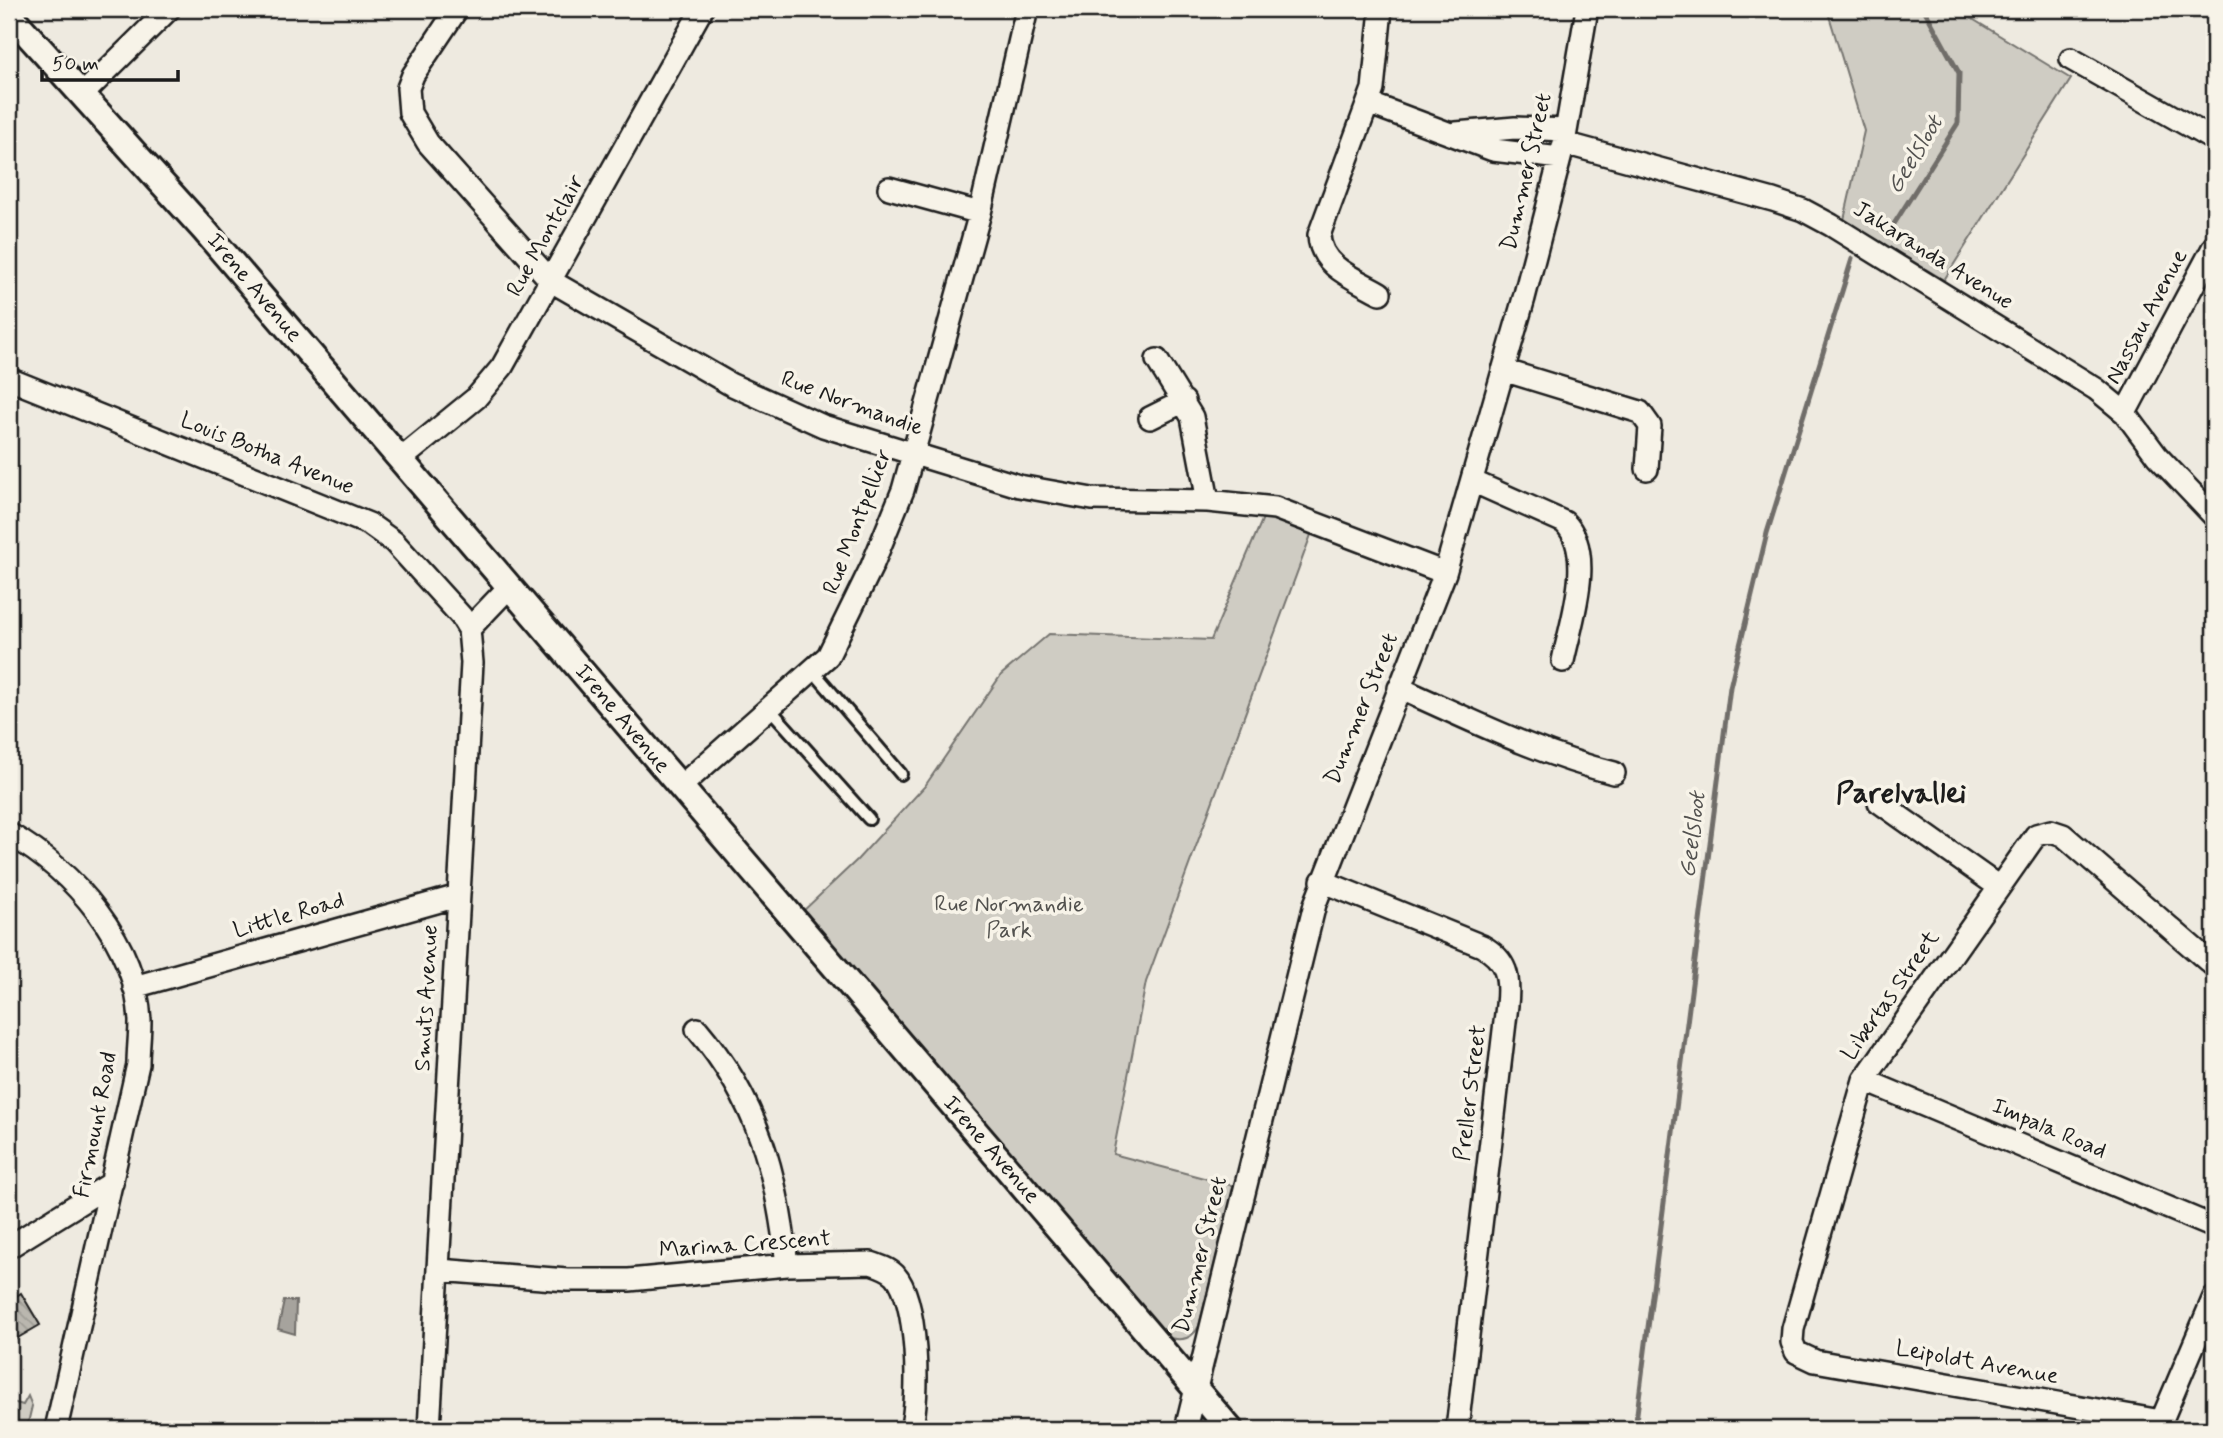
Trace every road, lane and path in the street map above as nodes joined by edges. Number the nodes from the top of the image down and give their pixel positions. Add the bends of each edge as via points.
1 (169, 9) edge
2 (457, 9) edge
3 (702, 9) edge
4 (1027, 9) edge
5 (1381, 9) edge
6 (1587, 9) edge
7 (9, 13) edge
8 (2071, 59) dead end
9 (83, 94) junction
10 (1368, 103) junction
11 (2214, 140) edge
12 (1563, 144) junction
13 (889, 188) dead end
14 (980, 213) junction
15 (2214, 246) edge
16 (551, 281) junction
17 (1380, 293) dead end
18 (1157, 360) dead end
19 (1503, 370) junction
20 (9, 379) edge
21 (1184, 401) junction
22 (2125, 413) junction
23 (1150, 418) dead end
24 (913, 453) junction
25 (400, 460) junction
26 (1647, 469) dead end
27 (1472, 481) junction
28 (1208, 501) junction
29 (2214, 516) edge
30 (1445, 573) junction
31 (510, 586) junction
32 (469, 629) junction
33 (1563, 661) dead end
34 (814, 672) junction
35 (1399, 688) junction
36 (770, 709) junction
37 (1614, 773) dead end
38 (901, 774) dead end
39 (680, 787) junction
40 (1879, 802) dead end
41 (869, 819) dead end
42 (9, 834) edge
43 (1322, 881) junction
44 (2000, 887) junction
45 (458, 896) junction
46 (2214, 966) edge
47 (134, 986) junction
48 (697, 1029) dead end
49 (1864, 1080) junction
50 (112, 1183) junction
51 (2214, 1227) edge
52 (9, 1247) edge
53 (786, 1265) junction
54 (439, 1270) junction
55 (2214, 1297) edge
56 (1792, 1342) joint
57 (1194, 1388) junction
58 (2159, 1425) edge
59 (56, 1429) edge
60 (429, 1429) edge
61 (911, 1429) edge
62 (1186, 1429) edge
63 (1230, 1429) edge
64 (1457, 1429) edge

1 - 9 street
2 - 16 street, Rue Normandie via 413,75 408,88 410,113 428,143
3 - 16 street, Rue Montclair
4 - 14 street, Rue Montpellier
5 - 10 street via 1377,72
6 - 12 street, Dummer Street
7 - 9 street, Irene Avenue
8 - 11 street
9 - 25 street, Irene Avenue
10 - 12 street, Jakaranda Avenue via 1454,133 1515,128
10 - 17 street via 1319,235 1319,246 1328,261
12 - 19 street, Dummer Street
12 - 22 street, Jakaranda Avenue via 1803,210 2096,389
13 - 14 street
14 - 24 street, Rue Montpellier
15 - 22 street, Nassau Avenue
16 - 24 street, Rue Normandie via 770,404 823,426
16 - 25 street, Rue Montclair via 491,382
18 - 21 street
19 - 26 street via 1640,412 1650,426
19 - 27 street, Dummer Street
20 - 32 street, Louis Botha Avenue via 369,524 394,542
21 - 23 street
21 - 28 street via 1197,434
22 - 29 street, Jakaranda Avenue via 2157,456
24 - 28 street, Rue Normandie via 1062,496
24 - 34 street, Rue Montpellier via 872,566 838,640
25 - 31 street, Irene Avenue
27 - 30 street, Dummer Street
27 - 33 street via 1564,522 1574,531 1581,552
28 - 30 street, Rue Normandie via 1275,508
30 - 35 street, Dummer Street
31 - 32 street
31 - 39 street, Irene Avenue
32 - 45 street, Smuts Avenue via 472,663
34 - 36 street, Rue Montpellier
34 - 38 lane
35 - 37 street via 1588,767
35 - 43 street, Dummer Street
36 - 39 street, Rue Montpellier
36 - 41 lane
39 - 57 street, Irene Avenue
40 - 44 street
42 - 47 street, Firmount Road via 40,851 69,876 113,938
43 - 57 street, Dummer Street
43 - 64 street, Preller Street via 1482,946 1499,957 1508,978
44 - 46 street, Libertas Street via 2036,835 2051,831 2063,835
44 - 49 street, Libertas Street
45 - 47 street, Little Road
45 - 54 street, Smuts Avenue
47 - 50 street, Firmount Road via 140,1020 138,1064
48 - 53 street via 725,1062 771,1163
49 - 51 street, Impala Road
49 - 56 street, Libertas Street
50 - 52 street
50 - 59 street, Firmount Road
53 - 54 street, Marina Crescent via 629,1280
53 - 61 street, Marina Crescent via 871,1263 896,1276 909,1307 912,1334 916,1401
54 - 60 street, Smuts Avenue
55 - 58 street
56 - 58 street, Leipoldt Avenue via 1796,1352 1815,1362
57 - 62 street, Dummer Street
57 - 63 street, Irene Avenue

